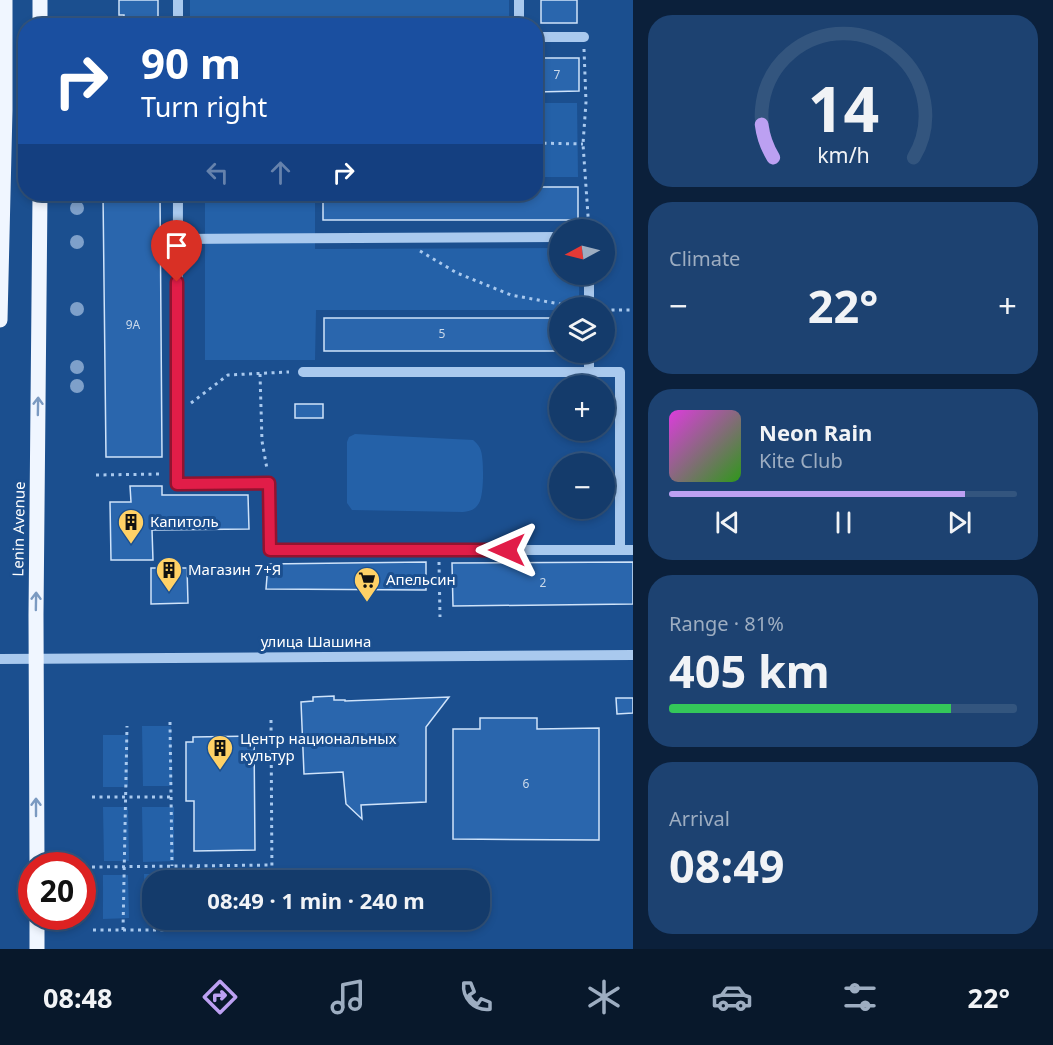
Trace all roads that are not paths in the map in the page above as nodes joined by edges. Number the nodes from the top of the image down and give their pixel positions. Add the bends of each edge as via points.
1 (5, 0) edge
2 (40, 0) edge
3 (178, 0) edge
4 (519, 0) edge
5 (40, 18) edge
6 (178, 18) edge
7 (519, 18) edge
8 (543, 37) edge
9 (584, 37) road end
10 (40, 201) edge
11 (178, 201) edge
12 (549, 237) edge
13 (177, 238) junction
14 (0, 320) edge
15 (589, 363) edge
16 (589, 371) junction
17 (303, 372) road end
18 (620, 550) junction
19 (633, 550) edge
20 (633, 655) edge
21 (0, 659) edge
22 (36, 659) junction
23 (36, 852) edge
24 (37, 930) edge
25 (37, 949) edge

1 - 14 main road
2 - 5 main road
3 - 6 street
4 - 7 street
8 - 9 street
22 -> 10 main road, Lenin Avenue
11 - 13 street
12 - 13 street
13 - 18 street via 177,484 269,483 270,550
15 - 16 street
16 - 17 street
16 - 18 street via 620,372
18 - 19 street
20 - 22 street, улица Шашина
21 - 22 street, улица Шашина
23 -> 22 main road, Lenin Avenue
24 - 25 main road

